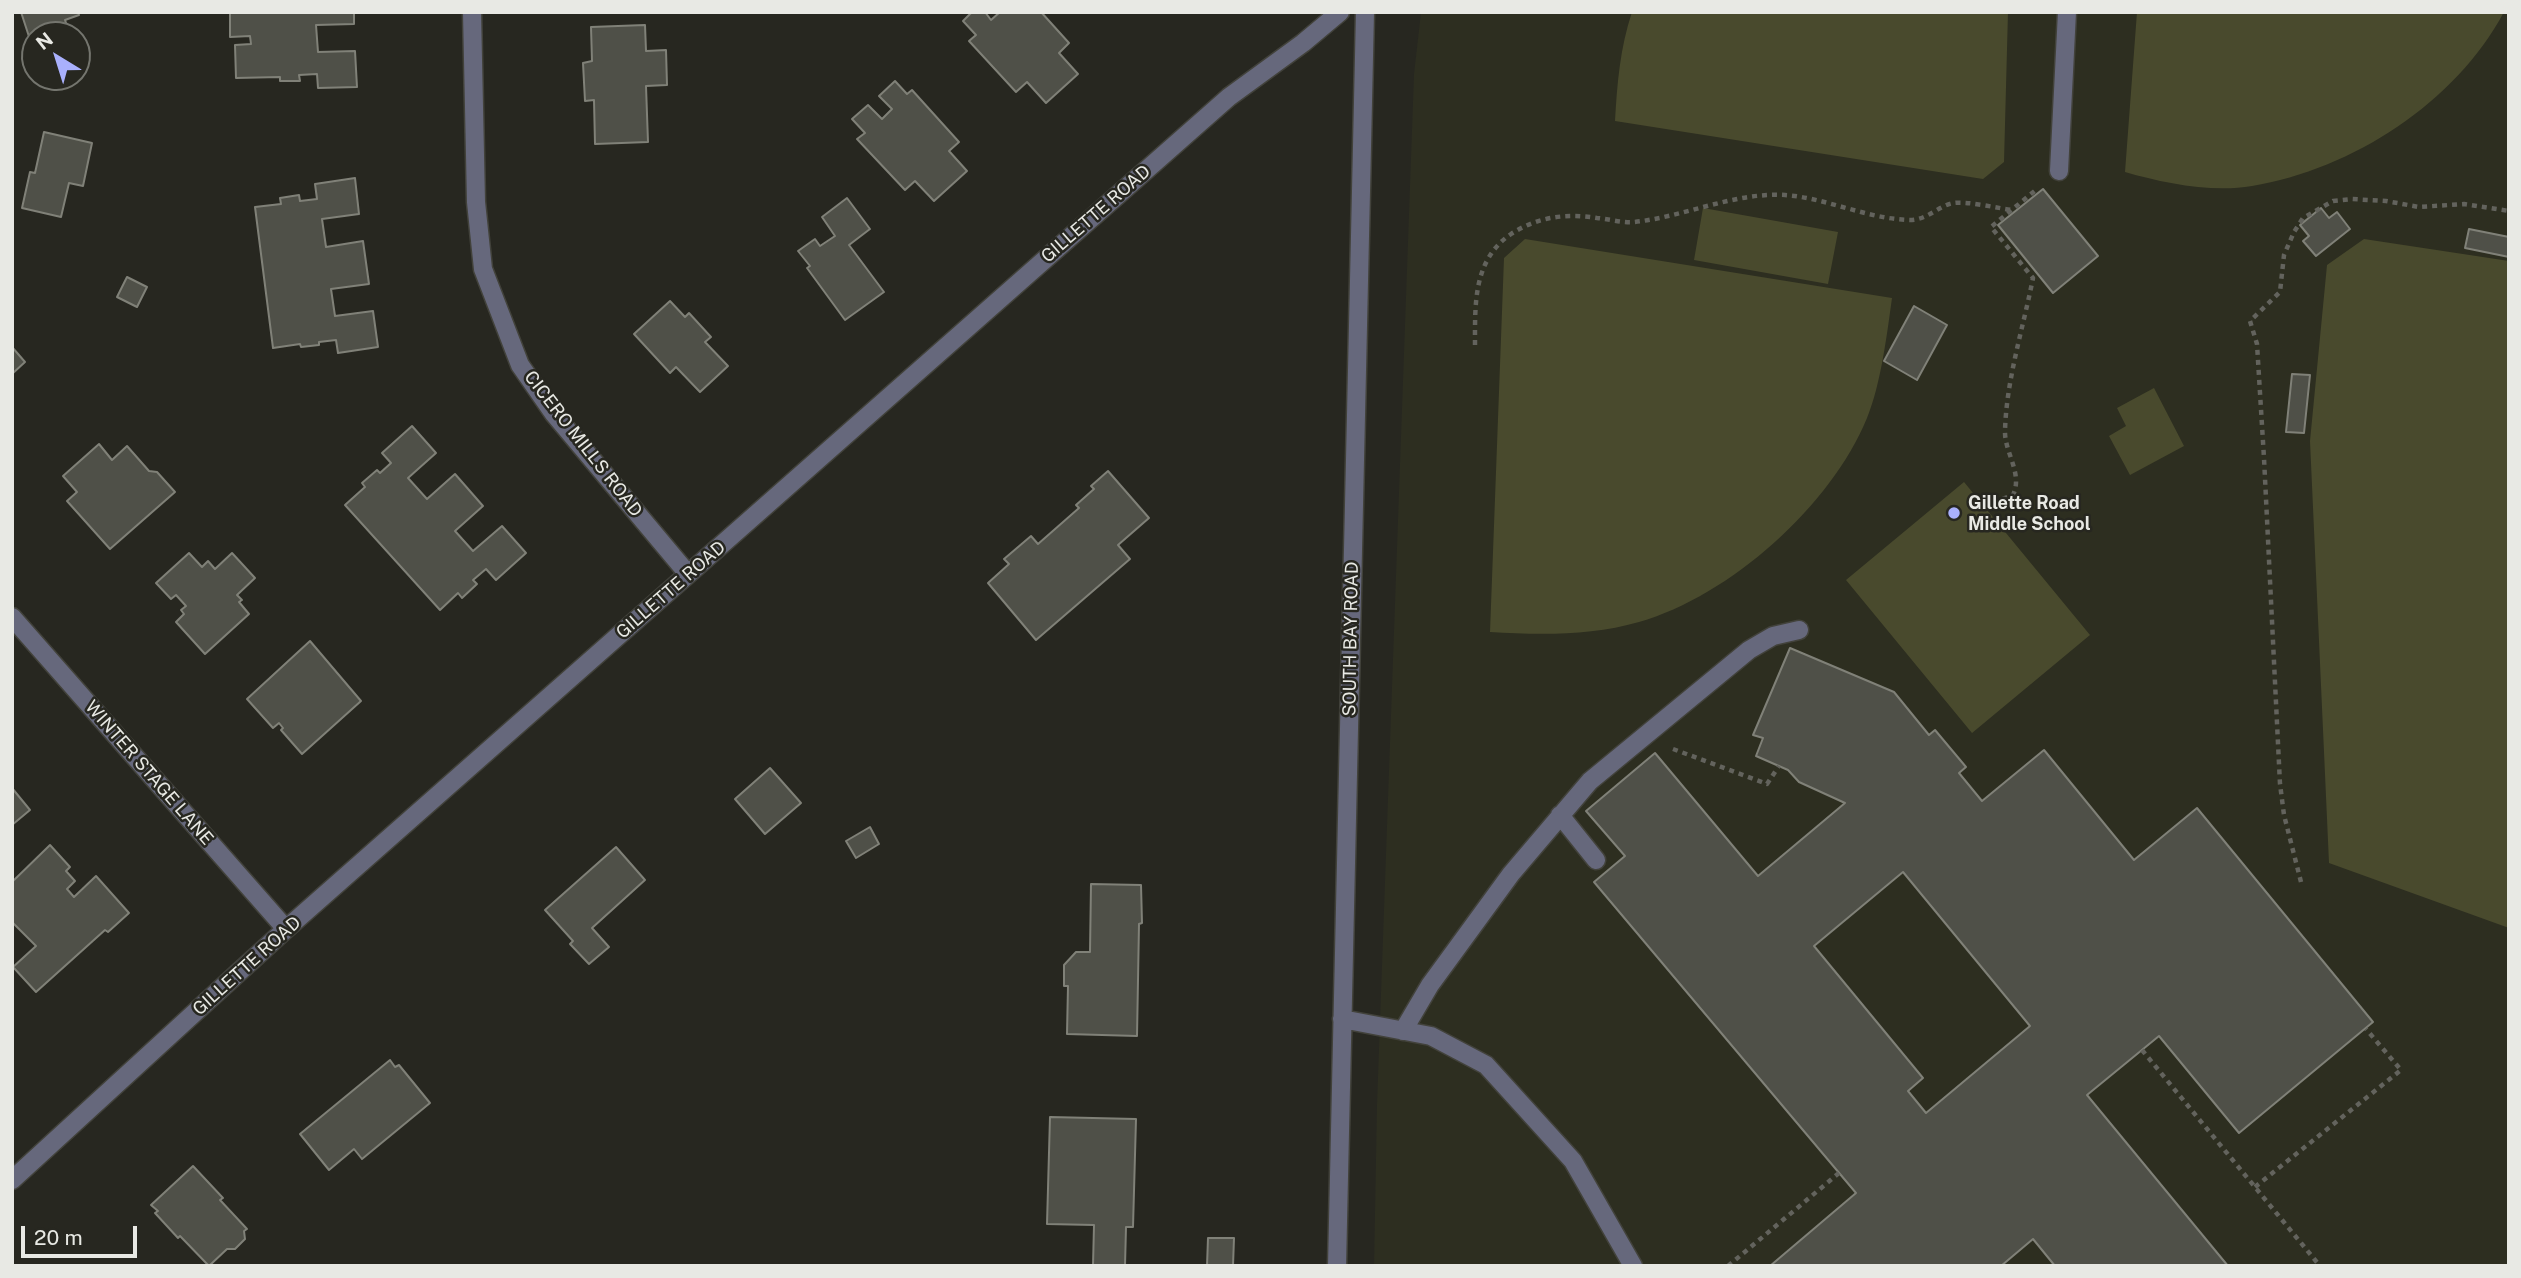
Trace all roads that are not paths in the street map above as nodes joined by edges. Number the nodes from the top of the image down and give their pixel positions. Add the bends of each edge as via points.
1 (472, 12) edge
2 (1340, 12) edge
3 (1365, 12) edge
4 (2067, 12) edge
5 (2059, 171) road end
6 (688, 574) junction
7 (12, 617) edge
8 (1799, 630) dead end
9 (1560, 815) junction
10 (1597, 860) dead end
11 (286, 929) junction
12 (1342, 1019) junction
13 (1403, 1031) junction
14 (12, 1180) edge
15 (1336, 1266) edge
16 (1633, 1266) edge

1 - 6 street, CICERO MILLS ROAD via 476,202 483,269 492,293 520,365 554,414
2 - 6 street, GILLETTE ROAD via 1229,97
3 - 12 street, SOUTH BAY ROAD
4 - 5 street
6 - 11 street, GILLETTE ROAD
7 - 11 street, WINTER STAGE LANE
8 - 9 street via 1773,636 1749,650 1590,781
9 - 10 street
9 - 13 street via 1430,985
11 - 14 street, GILLETTE ROAD
12 - 13 street
12 - 15 street, SOUTH BAY ROAD
13 - 16 street via 1431,1036 1486,1065 1573,1161

